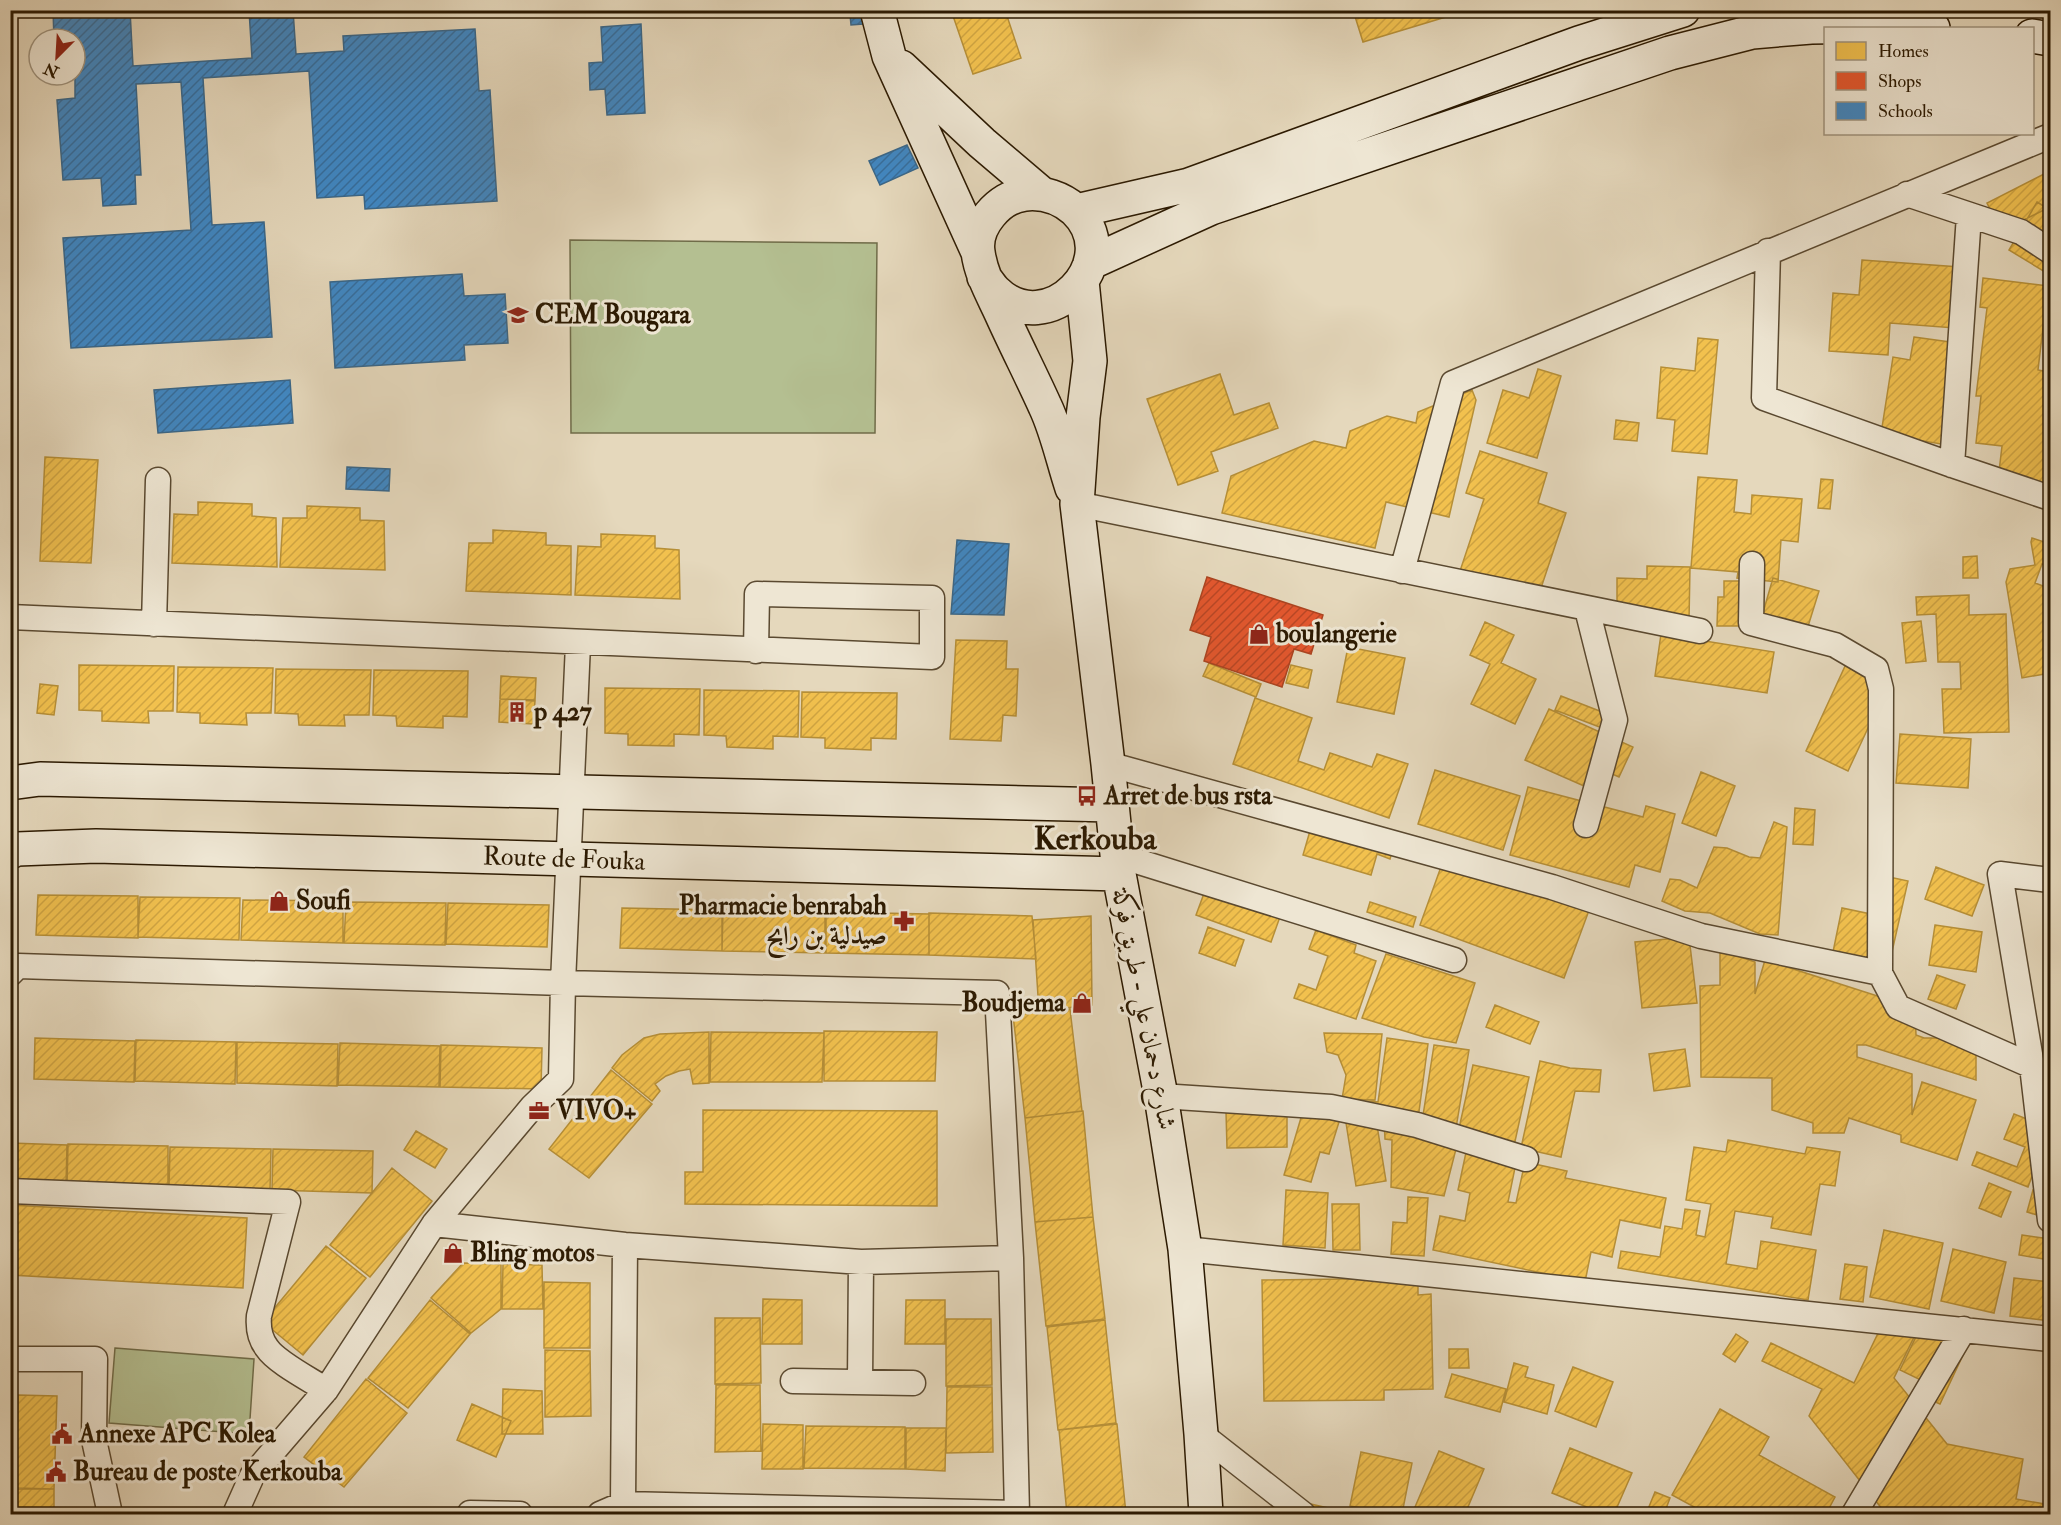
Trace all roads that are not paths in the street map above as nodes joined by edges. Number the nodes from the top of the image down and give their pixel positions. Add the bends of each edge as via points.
1 (877, 10) edge
2 (1683, 10) edge
3 (1904, 27) edge
4 (2034, 36) edge
5 (2050, 39) edge
6 (889, 56) junction
7 (2050, 136) edge
8 (1042, 194) junction
9 (1907, 194) junction
10 (1076, 211) junction
11 (1968, 215) junction
12 (1768, 251) junction
13 (2050, 251) edge
14 (981, 264) junction
15 (1086, 272) junction
16 (1952, 465) junction
17 (158, 480) dead end
18 (2050, 498) edge
19 (1077, 504) junction
20 (1752, 564) dead end
21 (1402, 571) junction
22 (1587, 609) junction
23 (10, 617) edge
24 (154, 624) junction
25 (1700, 631) dead end
26 (578, 644) junction
27 (756, 651) junction
28 (1108, 765) junction
29 (10, 783) edge
30 (572, 793) junction
31 (1111, 805) junction
32 (1586, 825) dead end
33 (10, 852) edge
34 (570, 859) junction
35 (1118, 865) junction
36 (2050, 880) edge
37 (1454, 960) dead end
38 (1880, 973) junction
39 (10, 974) edge
40 (563, 983) junction
41 (2032, 1066) junction
42 (1161, 1096) junction
43 (1526, 1159) dead end
44 (10, 1191) edge
45 (2050, 1220) edge
46 (434, 1224) junction
47 (625, 1245) junction
48 (1185, 1250) junction
49 (1011, 1258) junction
50 (861, 1262) junction
51 (1964, 1329) junction
52 (2050, 1339) edge
53 (10, 1359) edge
54 (793, 1381) dead end
55 (860, 1382) junction
56 (913, 1383) dead end
57 (326, 1390) junction
58 (1201, 1434) junction
59 (623, 1504) junction
60 (471, 1513) edge
61 (110, 1515) edge
62 (234, 1515) edge
63 (520, 1515) edge
64 (600, 1515) edge
65 (1206, 1515) edge
66 (1303, 1515) edge
67 (1854, 1515) edge

1 - 6 main road, شارع دحمان علي - طريق فوكة
2 - 10 main road via 1579,43 1189,185
3 - 15 main road via 1811,27 1752,32 1670,52 1211,208
4 - 5 main road
6 - 8 main road
6 - 14 main road, شارع دحمان علي - طريق فوكة
7 - 9 street
8 - 10 main road via 1061,200
8 - 14 main road via 1023,194 1004,201 990,214 980,231
9 - 11 street
9 - 12 street
10 - 15 main road via 1091,244
11 - 13 street via 2021,232
11 - 16 street
12 - 16 street via 1764,398
12 - 21 street via 1453,383
14 - 15 main road via 996,292 1013,303 1032,307 1069,296
14 - 19 main road, شارع دحمان علي - طريق فوكة via 1047,409
15 - 19 main road, شارع دحمان علي - طريق فوكة via 1090,361
16 - 18 street
17 - 24 street
19 - 21 street
19 - 28 main road, شارع دحمان علي - طريق فوكة
20 - 38 street via 1751,623 1835,645 1875,669 1881,689
21 - 22 street
22 - 25 street
22 - 32 street via 1615,720
23 - 24 street
24 - 26 street
26 - 27 street
26 - 30 street
27 - 27 street via 757,594 932,598 932,657
28 - 31 main road, شارع دحمان علي - طريق فوكة
28 - 38 street via 1552,887 1701,936
29 - 30 main road via 40,779
30 - 31 main road
30 - 34 street
31 - 35 main road, شارع دحمان علي - طريق فوكة
33 - 34 main road, Route de Fouka via 96,846
34 - 35 main road, Route de Fouka
34 - 40 street
35 - 37 street
35 - 42 main road, شارع دحمان علي - طريق فوكة
36 - 41 street via 2000,874
38 - 41 street via 1898,1007
39 - 40 street via 18,966
40 - 46 street via 561,1079 532,1107
40 - 49 street via 997,993
41 - 45 street
42 - 43 street via 1331,1107 1417,1125
42 - 48 main road, شارع دحمان علي - طريق فوكة
44 - 57 street via 288,1202 258,1328 267,1349
46 - 47 street
46 - 57 street
47 - 50 street
47 - 59 street
48 - 51 street
48 - 58 main road, شارع دحمان علي - طريق فوكة
49 - 50 street
49 - 59 street via 1017,1513
50 - 55 street
51 - 52 street
51 - 67 street
53 - 61 street via 95,1359 94,1440
54 - 55 street
55 - 56 street
57 - 62 street via 252,1476
58 - 65 main road, شارع دحمان علي - طريق فوكة
58 - 66 street
59 - 64 street
60 - 63 street

